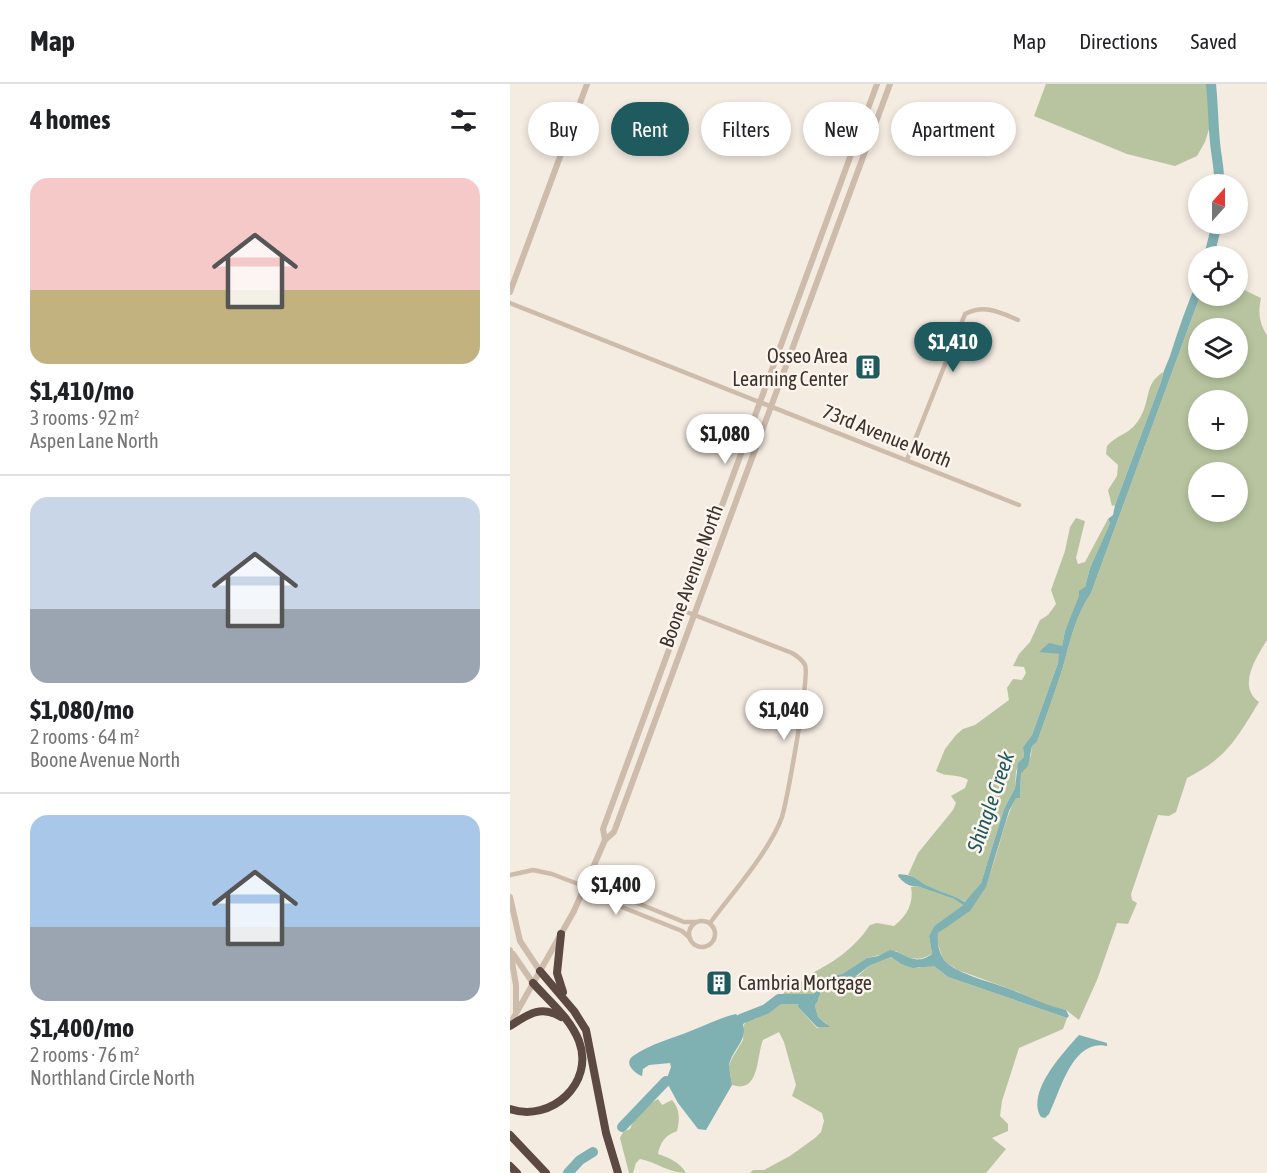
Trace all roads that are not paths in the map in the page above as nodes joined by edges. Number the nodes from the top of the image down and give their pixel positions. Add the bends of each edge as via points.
1 (587, 84) edge
2 (877, 84) edge
3 (890, 84) edge
4 (510, 292) edge
5 (510, 303) edge
6 (1018, 320) dead end
7 (760, 402) junction
8 (771, 406) junction
9 (907, 460) junction
10 (1019, 505) dead end
11 (684, 611) junction
12 (694, 615) junction
13 (605, 840) junction
14 (510, 875) edge
15 (586, 887) junction
16 (510, 897) edge
17 (696, 922) junction
18 (710, 923) junction
19 (561, 934) junction
20 (690, 938) junction
21 (510, 949) edge
22 (540, 971) junction
23 (533, 983) junction
24 (568, 1004) junction
25 (516, 1014) junction
26 (510, 1025) edge
27 (570, 1025) junction
28 (510, 1109) edge
29 (510, 1135) edge
30 (510, 1167) edge
31 (517, 1173) edge
32 (546, 1173) edge
33 (618, 1173) edge

1 - 4 street
2 - 7 street, Boone Avenue North
3 - 8 street, Boone Avenue North
5 - 7 street, 73rd Avenue North
6 - 9 street via 988,308 965,314
7 - 8 street, 73rd Avenue North
7 - 11 street, Boone Avenue North
8 - 9 street, 73rd Avenue North
8 - 12 street, Boone Avenue North
9 - 10 street, 73rd Avenue North
11 - 12 street
11 - 13 street, Boone Avenue North via 603,829
12 - 13 street, Boone Avenue North via 614,832
12 - 18 street via 792,652 806,666 779,826
13 - 15 street, Boone Avenue North
14 - 15 street via 540,871
15 - 17 street via 603,889 684,922
15 - 19 street, Boone Avenue North
15 - 20 street via 599,898 682,931
16 - 22 street via 520,941
17 - 18 street
17 - 20 street
18 - 20 street via 716,934 711,944 697,946
19 - 22 street, Boone Avenue North
19 - 24 highway via 557,973
21 - 23 street
21 - 25 street
22 - 23 street, Boone Avenue North
22 - 24 highway
23 - 25 street, Boone Avenue North
23 - 27 highway
24 - 33 highway via 588,1035 606,1133
25 - 26 street, Boone Avenue North
26 - 27 highway via 541,1011 558,1015
27 - 28 highway via 580,1043 582,1058 571,1091 542,1110 526,1113
29 - 32 highway
30 - 31 highway

